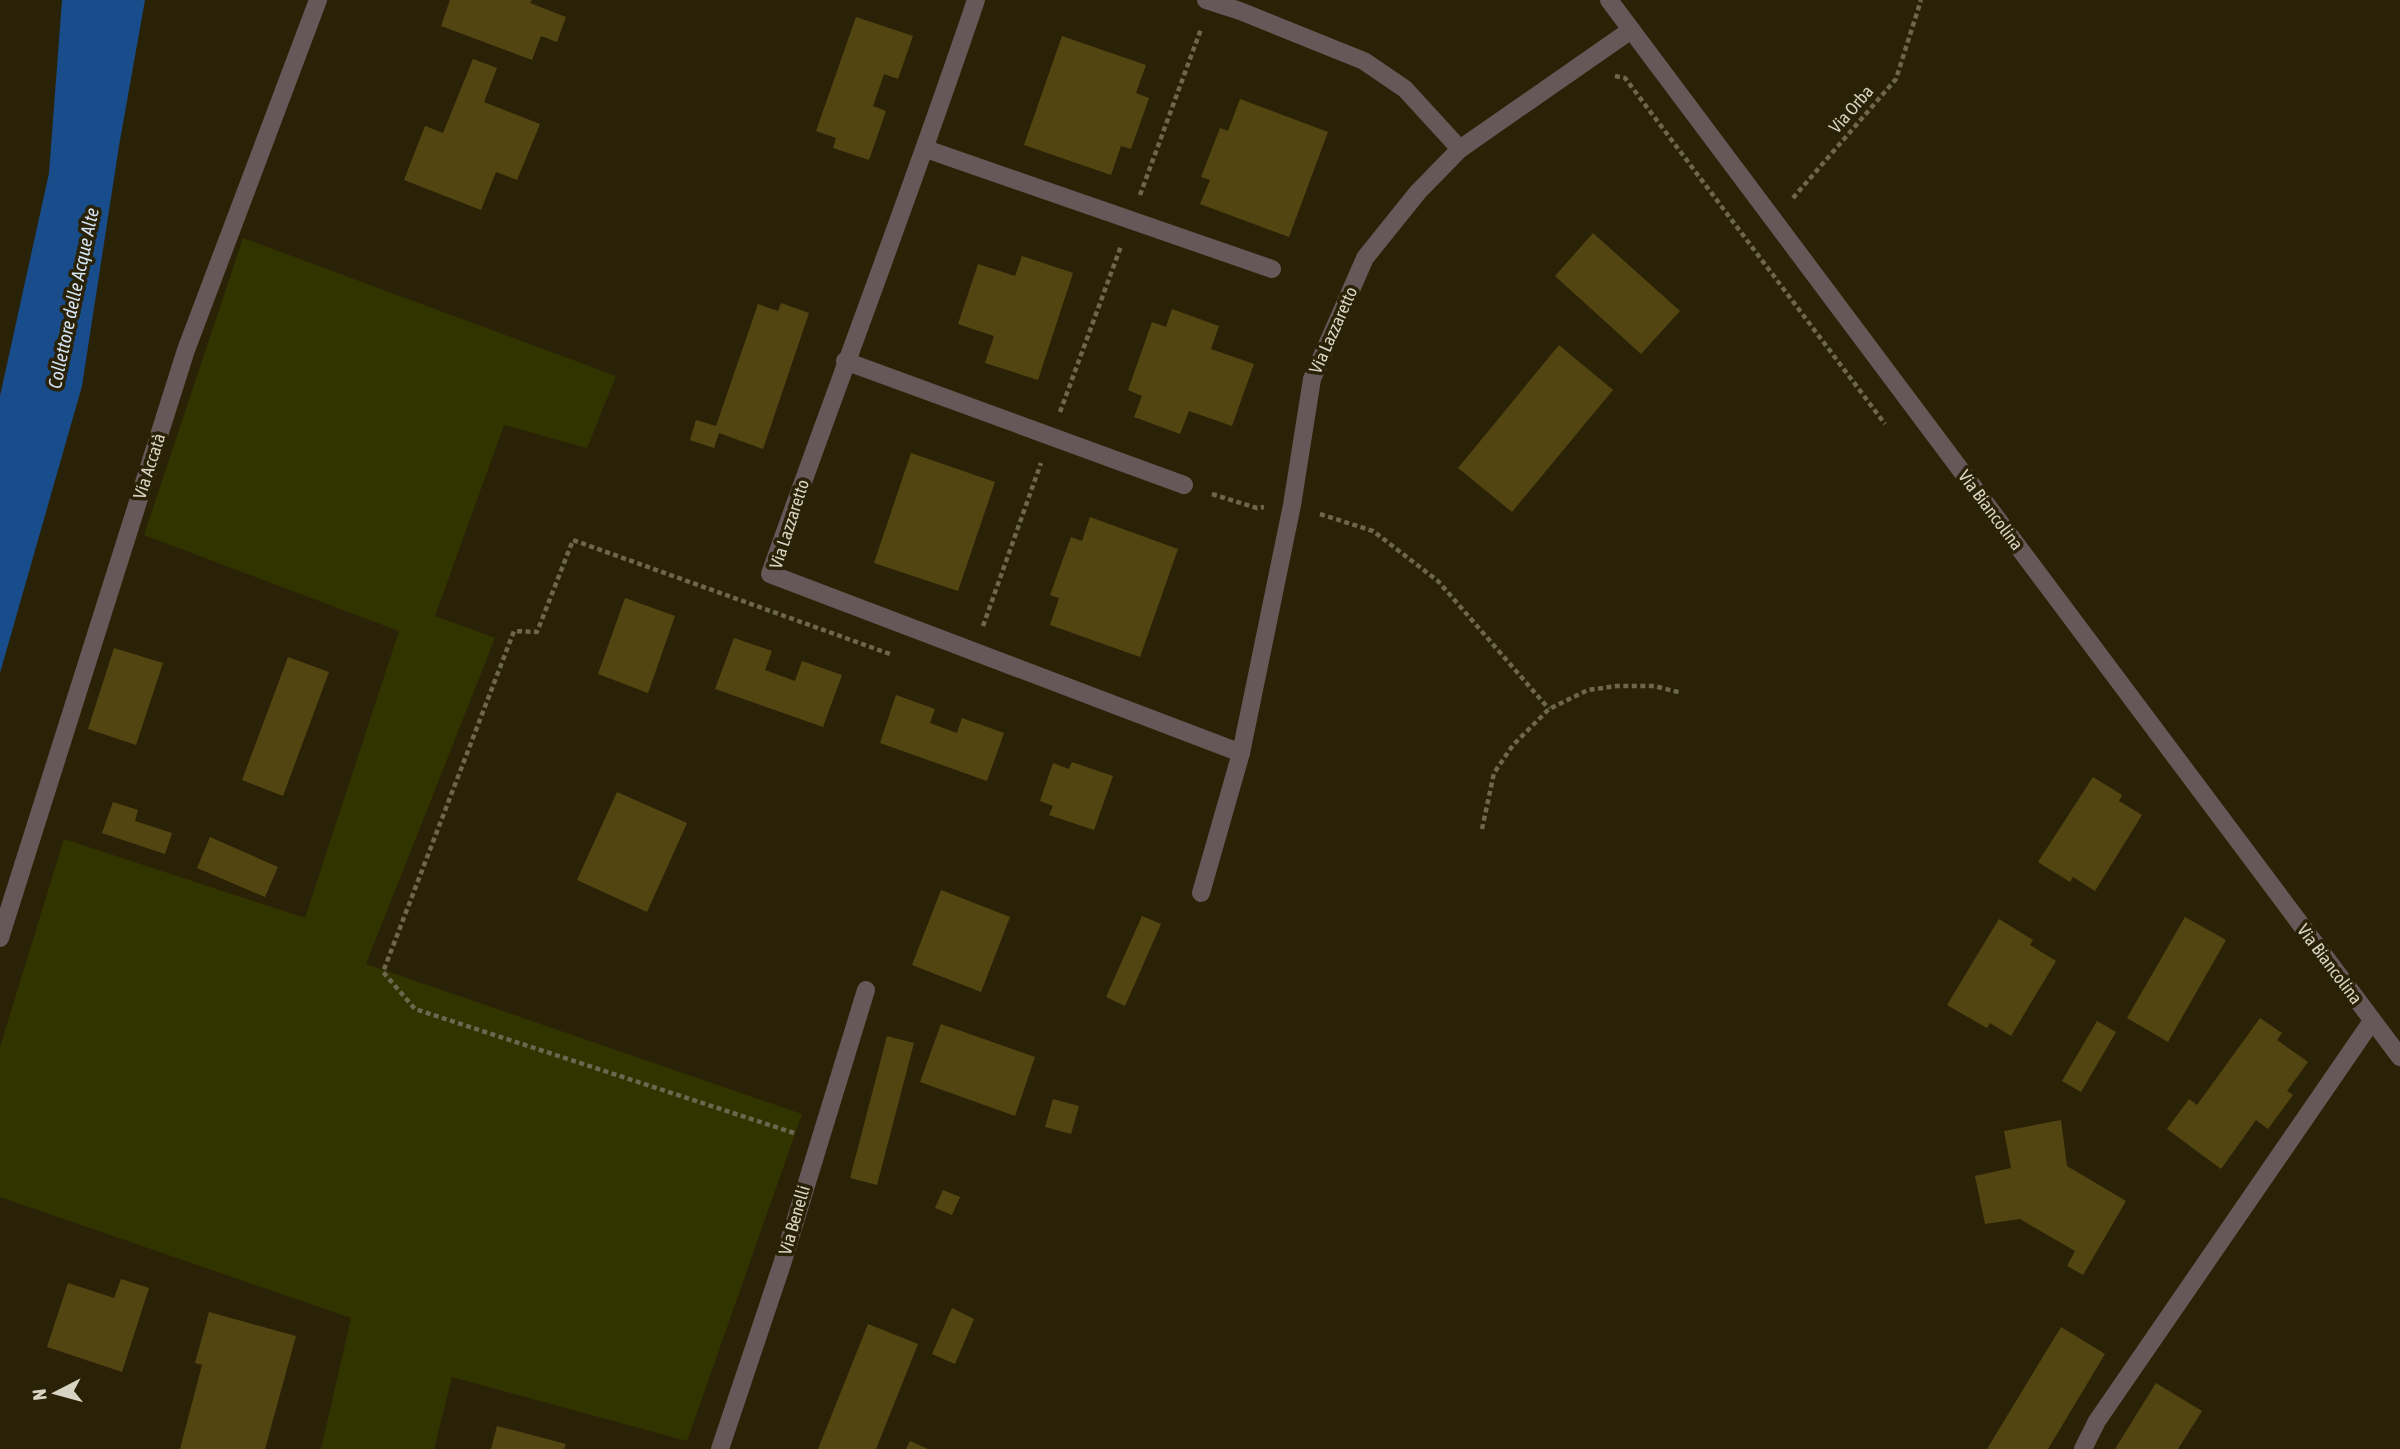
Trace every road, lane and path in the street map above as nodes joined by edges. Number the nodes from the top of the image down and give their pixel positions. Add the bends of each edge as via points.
1 (318, 0) edge
2 (976, 0) edge
3 (1609, 0) edge
4 (1921, 0) edge
5 (1209, 1) edge
6 (1631, 30) junction
7 (926, 149) junction
8 (1460, 149) junction
9 (1130, 220) junction
10 (1774, 220) junction
11 (1272, 269) dead end
12 (845, 361) junction
13 (1051, 436) junction
14 (1184, 485) joint
15 (1292, 505) junction
16 (973, 652) junction
17 (899, 658) dead end
18 (1682, 693) dead end
19 (1549, 709) junction
20 (1241, 753) junction
21 (1482, 829) dead end
22 (1201, 893) dead end
23 (0, 938) edge
24 (866, 990) dead end
25 (2372, 1021) junction
26 (2400, 1057) edge
27 (818, 1140) junction
28 (720, 1449) edge
29 (2083, 1449) edge

1 - 23 street, Via Accatà via 186,350
2 - 7 street, Via Lazzaretto
3 - 6 street, Via Biancolina
4 - 10 path, Via Orba via 1896,79
5 - 8 street via 1364,61 1405,89
5 - 9 path
6 - 8 street, Via Lazzaretto
6 - 10 street, Via Biancolina
7 - 9 street
7 - 12 street, Via Lazzaretto
8 - 15 street, Via Lazzaretto via 1365,258 1312,379
9 - 11 street
9 - 13 path
10 - 25 street, Via Biancolina
12 - 13 street
12 - 16 street, Via Lazzaretto via 770,574
13 - 14 street
13 - 16 path
14 - 15 path via 1258,508
15 - 19 path via 1373,531 1438,581
15 - 20 street, Via Lazzaretto
16 - 20 street, Via Lazzaretto
17 - 27 path via 573,540 537,632 514,631 383,972 415,1009
18 - 19 path via 1654,686 1616,686 1588,690
19 - 21 path via 1513,745 1494,773
20 - 22 street, Via Lazzaretto
24 - 27 street, Via Benelli
25 - 26 street, Via Biancolina
25 - 29 street, Via Biancolina via 2097,1421
27 - 28 street, Via Benelli

